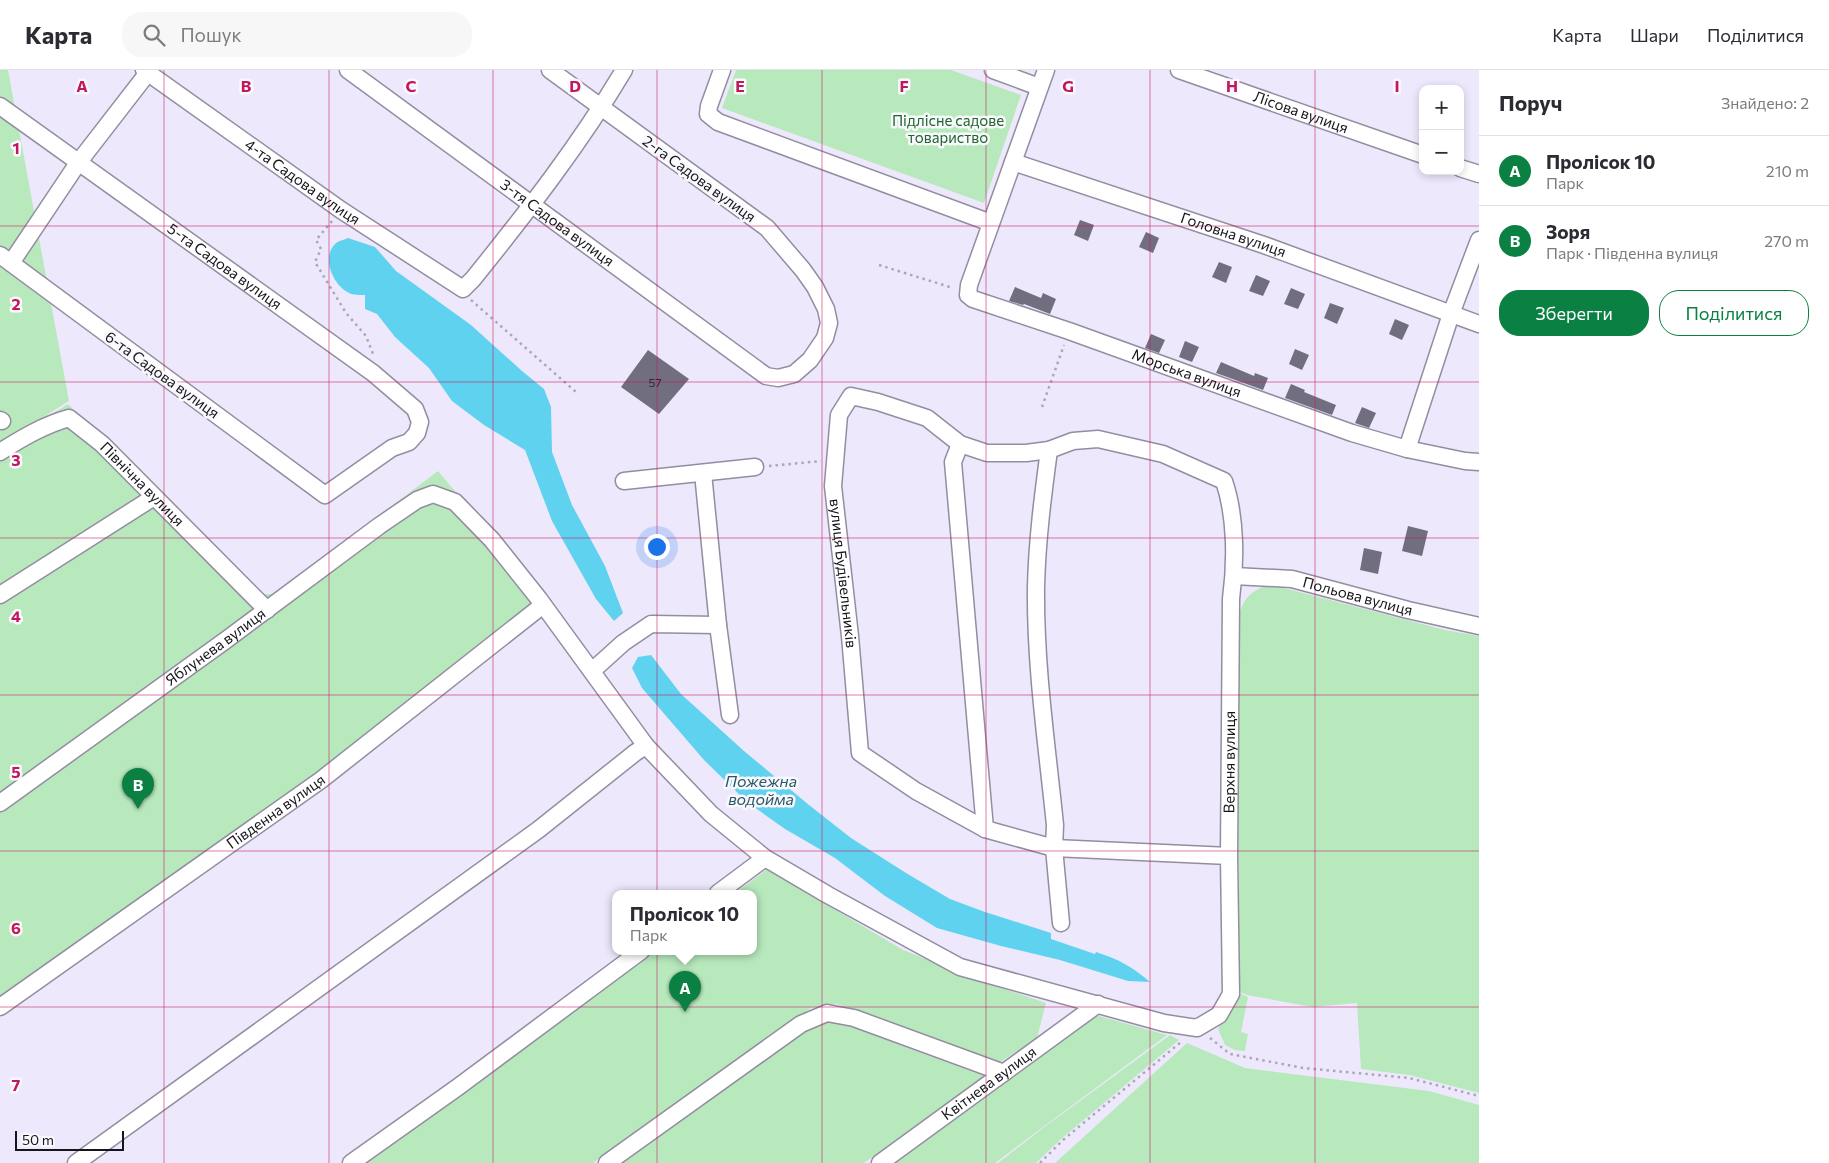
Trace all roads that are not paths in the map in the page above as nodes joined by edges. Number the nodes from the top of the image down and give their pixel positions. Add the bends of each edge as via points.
1 (348, 70) edge
2 (550, 70) edge
3 (624, 70) edge
4 (722, 70) edge
5 (993, 70) edge
6 (1046, 70) edge
7 (1180, 70) edge
8 (147, 71) edge
9 (1039, 87) junction
10 (0, 106) edge
11 (602, 108) junction
12 (1419, 153) edge
13 (1014, 162) junction
14 (78, 163) junction
15 (1464, 169) edge
16 (1479, 174) edge
17 (533, 204) junction
18 (991, 223) junction
19 (1479, 240) edge
20 (5, 259) edge
21 (1451, 314) junction
22 (1479, 324) edge
23 (766, 376) joint
24 (409, 442) joint
25 (960, 444) junction
26 (1407, 449) junction
27 (1049, 450) junction
28 (0, 452) edge
29 (1479, 462) edge
30 (755, 467) road end
31 (703, 472) junction
32 (624, 481) dead end
33 (154, 497) junction
34 (1234, 576) junction
35 (0, 595) edge
36 (542, 605) junction
37 (267, 610) junction
38 (718, 625) junction
39 (1479, 626) edge
40 (592, 672) junction
41 (730, 716) dead end
42 (646, 746) junction
43 (0, 803) edge
44 (985, 828) junction
45 (1054, 848) junction
46 (1229, 856) junction
47 (765, 858) junction
48 (722, 890) edge
49 (1062, 923) dead end
50 (636, 955) edge
51 (1098, 1004) junction
52 (0, 1007) edge
53 (1004, 1073) junction
54 (76, 1163) edge
55 (351, 1163) edge
56 (607, 1163) edge
57 (880, 1163) edge

1 - 17 street, 3-тя Садова вулиця
2 - 11 street, 2-га Садова вулиця
3 - 11 street
4 - 18 street via 708,114 718,122
5 - 9 street
6 - 9 street
7 - 12 street, Лісова вулиця
8 - 14 street
8 - 17 street, 4-та Садова вулиця via 341,210 463,289
9 - 13 street
10 - 14 street, 5-та Садова вулиця
11 - 17 street
11 - 23 street, 2-га Садова вулиця via 767,228 815,287 830,322 825,338 810,360 794,374 778,378
13 - 18 street
13 - 21 street, Головна вулиця via 1264,245
14 - 20 street
14 - 24 street, 5-та Садова вулиця via 373,373 415,409 420,422 417,433
15 - 16 street
17 - 23 street, 3-тя Садова вулиця
18 - 26 street, Морська вулиця via 969,285 968,294 972,299 1352,433
19 - 21 street
20 - 24 street, 6-та Садова вулиця via 325,495 392,448
21 - 22 street, Головна вулиця
21 - 26 street
25 - 27 street via 986,453
25 - 44 street via 953,462
25 - 44 street, вулиця Будівельників via 928,418 851,396 838,415 832,486 860,753 916,791
26 - 29 street, Морська вулиця
27 - 34 street, Верхня вулиця via 1073,441 1098,440 1163,454 1224,481 1231,502
27 - 45 street via 1036,595 1038,659 1055,825
28 - 33 street, Північна вулиця via 35,431 69,418 102,444
30 - 31 street
31 - 32 street
31 - 38 street
33 - 35 street
33 - 37 street, Північна вулиця
34 - 39 street, Польова вулиця via 1292,580
34 - 46 street, Верхня вулиця via 1231,599
36 - 37 street, Яблунева вулиця via 480,527 455,502 433,494 417,500
36 - 40 street
36 - 52 street, Південна вулиця via 321,780
37 - 43 street, Яблунева вулиця
38 - 40 street via 651,624 622,643
38 - 41 street
40 - 42 street
42 - 47 street via 711,814
42 - 54 street via 538,830
44 - 45 street
45 - 46 street
45 - 49 street
46 - 51 street, Верхня вулиця via 1231,994 1219,1016 1197,1028 1164,1023
47 - 48 street
47 - 51 street via 960,967
50 - 55 street
51 - 53 street, Квітнева вулиця
53 - 56 street via 854,1018 827,1012 801,1024
53 - 57 street, Квітнева вулиця

